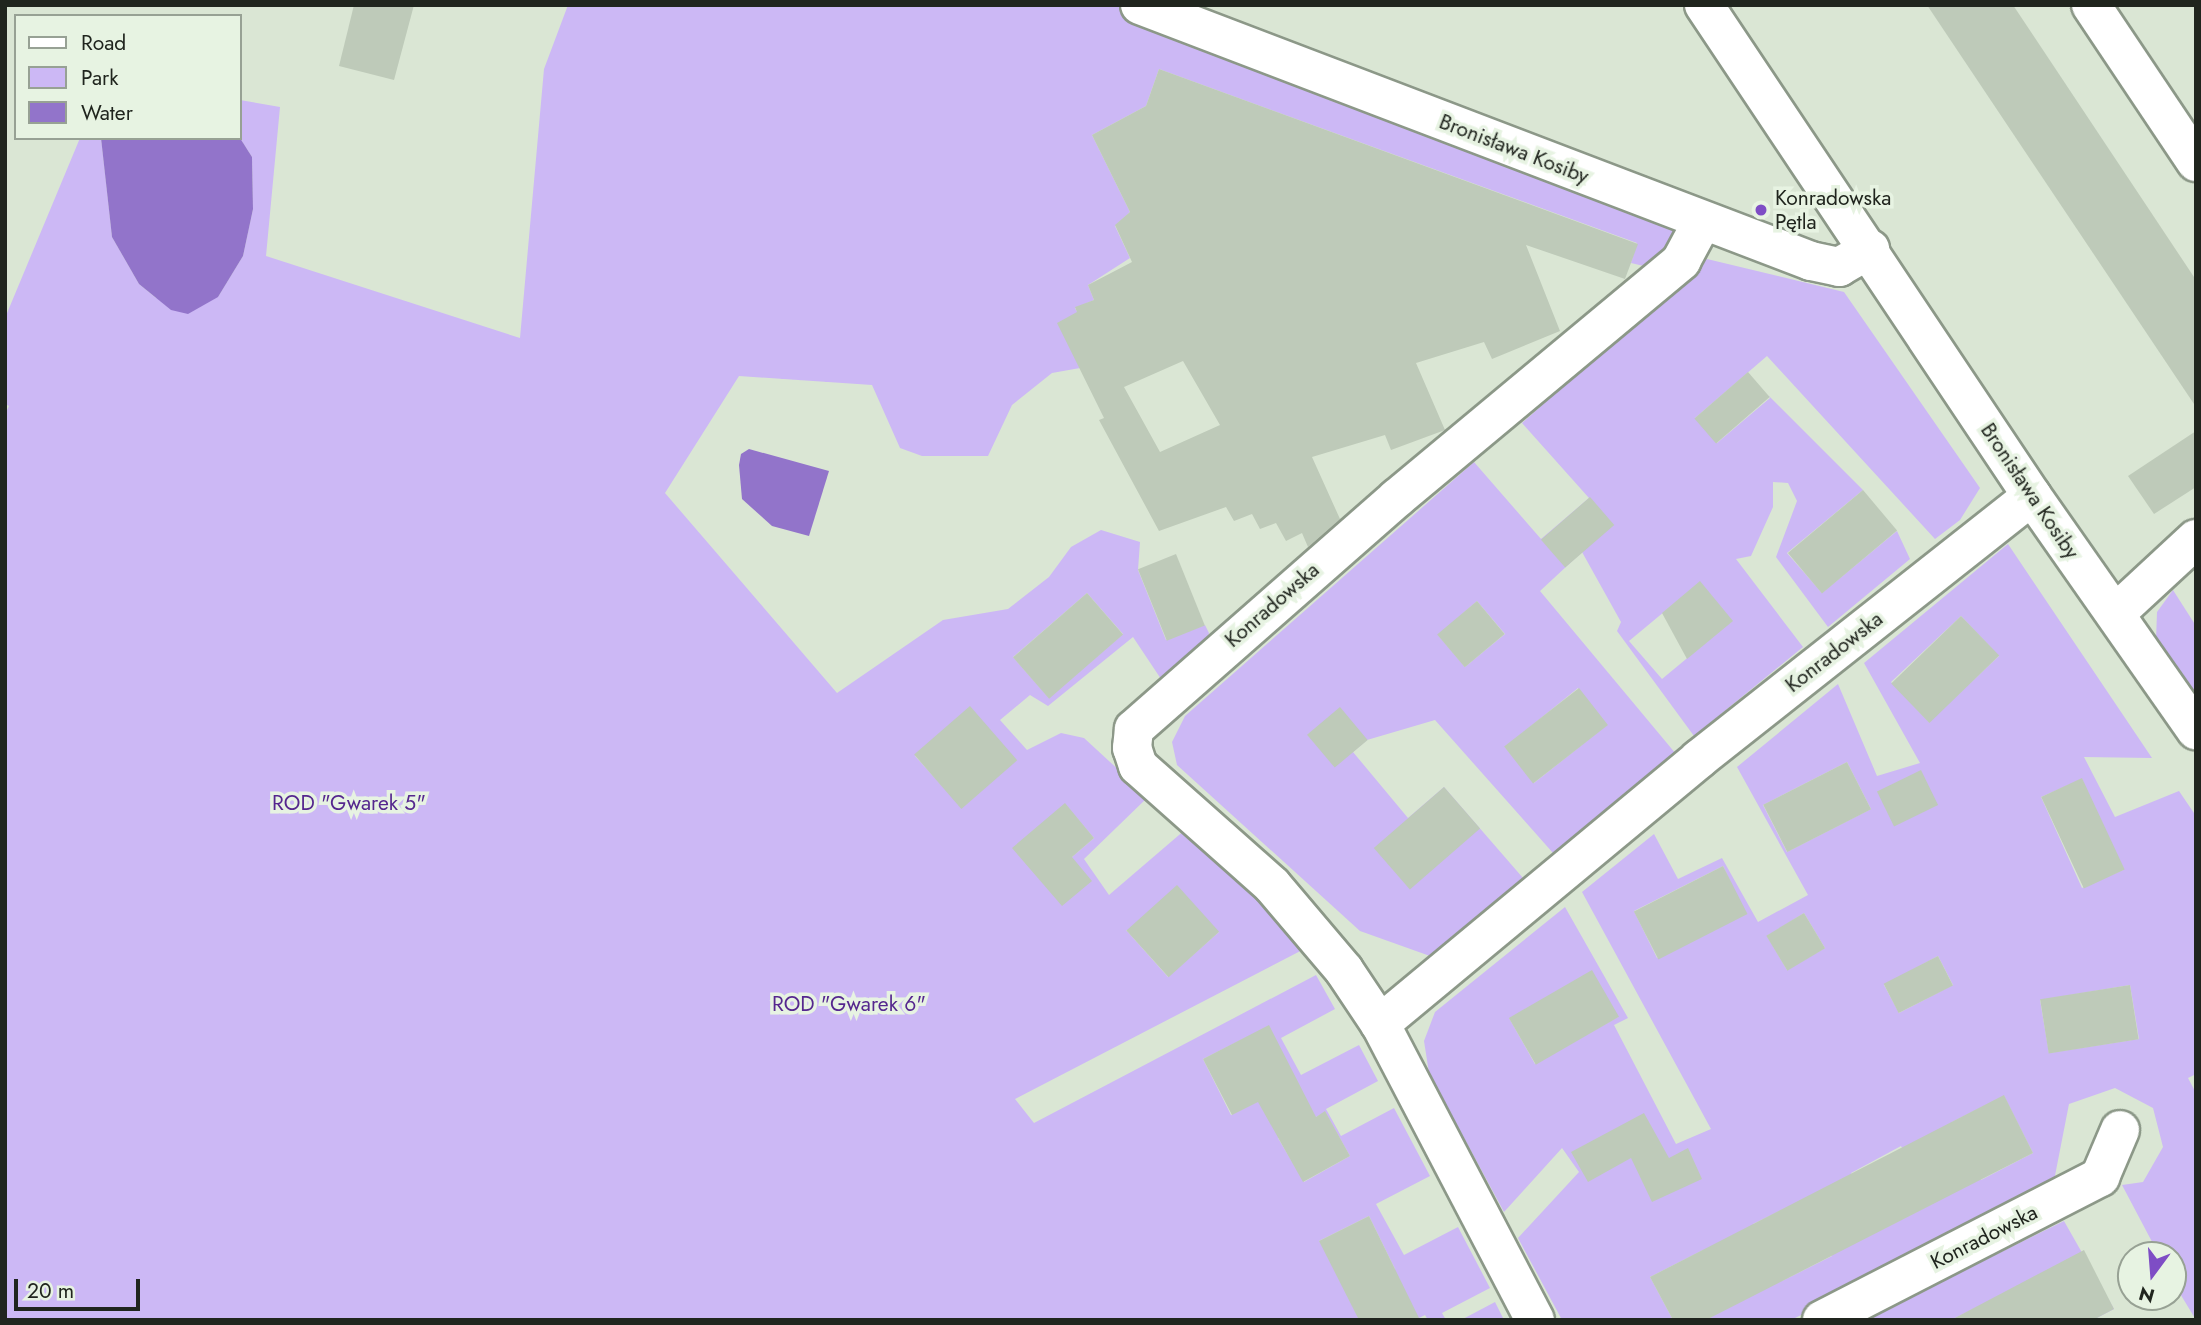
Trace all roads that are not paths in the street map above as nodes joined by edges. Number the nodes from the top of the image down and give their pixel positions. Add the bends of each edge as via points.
1 (1704, 5) edge
2 (2091, 5) edge
3 (1152, 7) edge
4 (2196, 162) edge
5 (1702, 222) junction
6 (1870, 249) junction
7 (2032, 496) junction
8 (2196, 539) edge
9 (2116, 613) junction
10 (2196, 730) edge
11 (1380, 1024) junction
12 (2120, 1130) dead end
13 (1535, 1320) edge
14 (1822, 1320) edge

1 - 6 street, Bronisława Kosiby
2 - 4 street
3 - 5 street, Bronisława Kosiby
5 - 6 street, Bronisława Kosiby via 1839,267
5 - 11 street, Konradowska via 1681,261 1405,491 1134,729 1132,748 1138,766 1298,912
6 - 7 street, Bronisława Kosiby
7 - 9 street, Bronisława Kosiby
7 - 11 street, Konradowska via 1699,759
8 - 9 street
9 - 10 street, Bronisława Kosiby
11 - 13 street, Konradowska
12 - 14 street, Konradowska via 2100,1177

